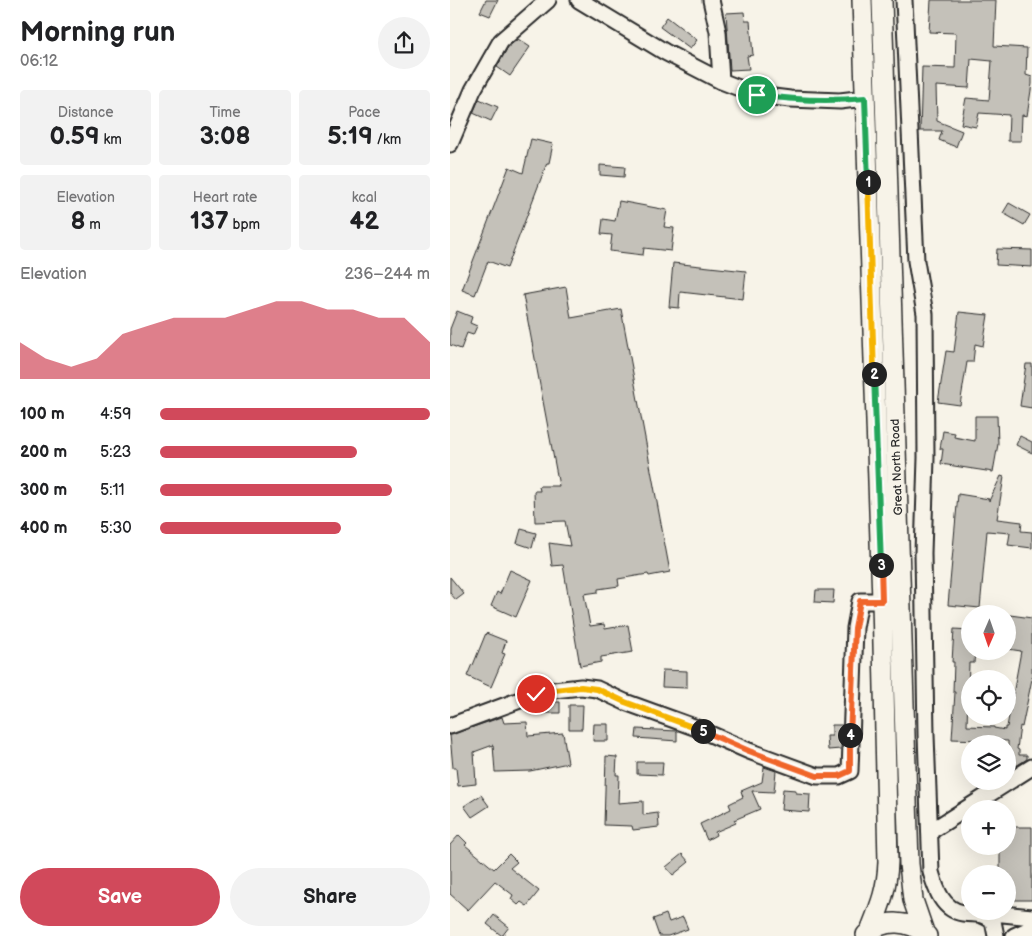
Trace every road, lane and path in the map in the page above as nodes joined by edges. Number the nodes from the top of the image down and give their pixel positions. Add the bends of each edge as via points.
1 (548, 0) edge
2 (580, 0) edge
3 (711, 0) edge
4 (862, 0) edge
5 (882, 0) edge
6 (904, 0) edge
7 (721, 81) junction
8 (865, 98) junction
9 (450, 144) edge
10 (882, 601) junction
11 (450, 726) edge
12 (1032, 767) edge
13 (931, 831) junction
14 (961, 912) edge
15 (1016, 915) edge
16 (1032, 917) edge
17 (991, 920) edge
18 (1032, 928) edge
19 (868, 934) edge
20 (927, 934) edge
21 (996, 936) edge
22 (1014, 936) edge

1 - 9 street via 501,41 473,90
2 - 7 street via 665,52
3 - 7 street via 718,32
4 - 8 main road, Great North Road
5 - 20 main road, Great North Road via 909,864 913,900
6 - 13 street via 916,261 924,314 926,449 923,553
7 - 8 street via 757,95 790,99 840,101
8 - 10 main road, Great North Road
10 - 11 street via 860,601 855,628 850,771 839,776 817,776 597,689 581,687 536,694
10 - 19 main road, Great North Road via 887,880 884,898
12 - 13 street
13 - 14 street via 936,890 942,900
15 - 16 street
17 - 21 street
18 - 22 street
19 - 20 main road via 888,923 897,922 916,926

